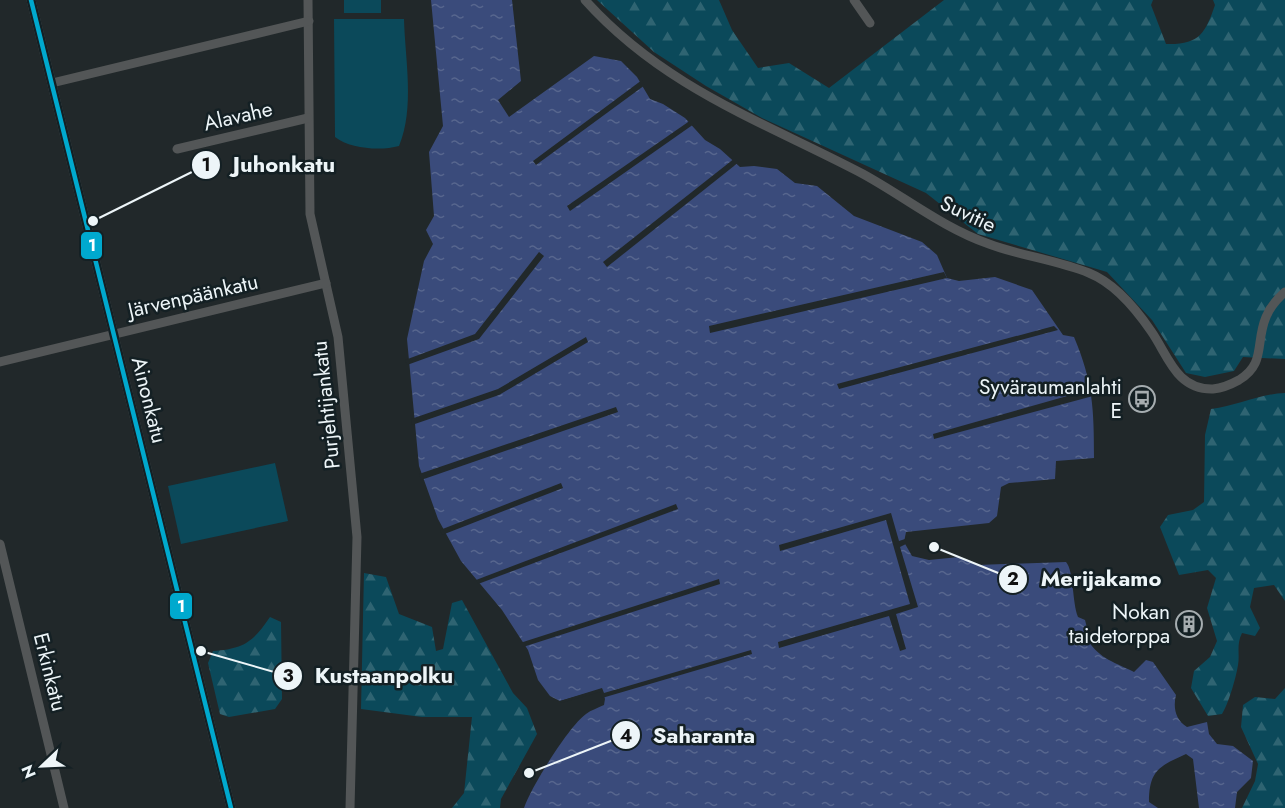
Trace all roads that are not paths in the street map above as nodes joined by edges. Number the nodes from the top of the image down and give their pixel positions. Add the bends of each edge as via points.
1 (31, 0) edge
2 (308, 0) edge
3 (585, 0) edge
4 (854, 0) edge
5 (309, 21) junction
6 (870, 23) dead end
7 (52, 83) junction
8 (308, 118) junction
9 (177, 149) dead end
10 (326, 283) junction
11 (1285, 292) edge
12 (114, 333) junction
13 (0, 362) edge
14 (0, 544) edge
15 (64, 808) edge
16 (231, 808) edge
17 (350, 808) edge

1 - 7 street, Ainonkatu
2 - 5 street, Purjehtijankatu
3 - 11 street, Suvitie via 626,40 671,75 761,126 864,175 928,215 988,244 1090,273 1111,286 1152,332 1177,374 1201,387 1224,388 1257,364 1266,316
4 - 6 street
5 - 7 street
5 - 8 street, Purjehtijankatu
7 - 12 street, Ainonkatu
8 - 9 street, Alavahe
8 - 10 street, Purjehtijankatu via 310,213
10 - 12 street, Järvenpäänkatu
10 - 17 street, Purjehtijankatu via 338,337 357,537
12 - 13 street, Järvenpäänkatu
12 - 16 street, Ainonkatu
14 - 15 street, Erkinkatu

